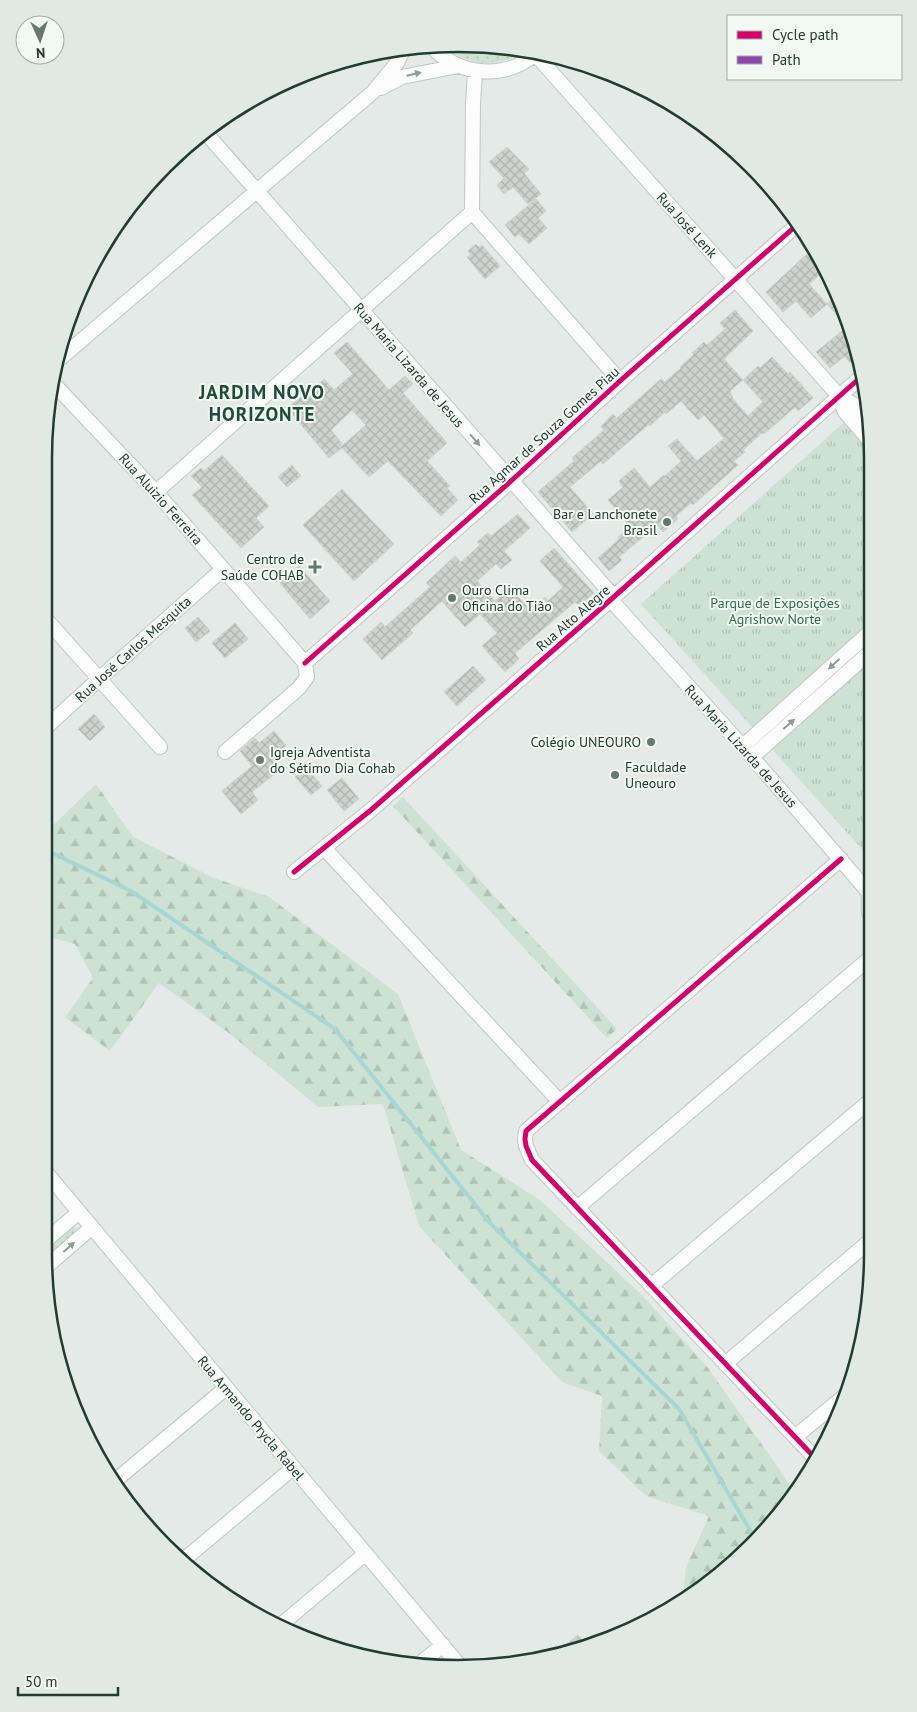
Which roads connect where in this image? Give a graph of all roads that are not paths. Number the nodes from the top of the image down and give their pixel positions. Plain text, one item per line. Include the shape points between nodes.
1 (437, 53) edge
2 (400, 57) edge
3 (528, 59) edge
4 (542, 61) edge
5 (458, 66) junction
6 (475, 71) junction
7 (374, 92) junction
8 (210, 137) edge
9 (256, 191) junction
10 (472, 212) junction
11 (793, 229) edge
12 (736, 280) junction
13 (362, 311) junction
14 (66, 354) edge
15 (857, 380) edge
16 (620, 381) junction
17 (59, 389) edge
18 (839, 396) junction
19 (862, 412) edge
20 (864, 434) edge
21 (511, 481) junction
22 (156, 492) junction
23 (223, 569) junction
24 (613, 598) junction
25 (52, 626) edge
26 (864, 638) edge
27 (864, 657) edge
28 (305, 663) junction
29 (99, 679) junction
30 (52, 722) edge
31 (160, 747) dead end
32 (225, 752) dead end
33 (747, 752) junction
34 (324, 848) junction
35 (841, 859) junction
36 (294, 872) dead end
37 (864, 887) edge
38 (864, 963) edge
39 (560, 1102) junction
40 (864, 1106) edge
41 (52, 1180) edge
42 (577, 1208) junction
43 (78, 1212) junction
44 (91, 1228) junction
45 (52, 1235) edge
46 (864, 1246) edge
47 (52, 1261) edge
48 (651, 1286) junction
49 (725, 1364) junction
50 (226, 1388) junction
51 (836, 1403) edge
52 (795, 1437) junction
53 (811, 1454) edge
54 (293, 1468) junction
55 (120, 1477) edge
56 (366, 1554) junction
57 (188, 1556) edge
58 (285, 1621) edge
59 (443, 1645) junction
60 (426, 1658) edge
61 (455, 1660) edge

1 - 5 street
2 - 7 street
3 - 6 street via 499,71
4 - 12 street, Rua José Lenk
5 - 6 street
7 -> 5 street via 402,77
6 - 10 street
7 - 9 street
8 - 9 street, Rua Maria Lizarda de Jesus
9 - 13 street, Rua Maria Lizarda de Jesus
9 - 14 street
10 - 13 street
10 - 16 street
11 - 12 street, Rua Agmar de Souza Gomes Piau
12 - 16 street, Rua Agmar de Souza Gomes Piau
12 - 18 street, Rua José Lenk
13 -> 21 street, Rua Maria Lizarda de Jesus
13 - 22 street
15 - 18 street, Rua Alto Alegre
16 - 21 street, Rua Agmar de Souza Gomes Piau
17 - 22 street, Rua Aluizio Ferreira
18 - 19 street
18 - 20 street via 845,412
18 - 24 street, Rua Alto Alegre
21 - 24 street, Rua Maria Lizarda de Jesus
21 - 28 street, Rua Agmar de Souza Gomes Piau
22 - 23 street, Rua Aluizio Ferreira
23 - 28 street, Rua Aluizio Ferreira
23 - 29 street, Rua José Carlos Mesquita
24 - 33 street, Rua Maria Lizarda de Jesus
24 - 34 street, Rua Alto Alegre
25 - 29 street
26 -> 33 street
33 -> 27 street
28 - 32 street via 307,677 299,688
29 - 30 street, Rua José Carlos Mesquita
29 - 31 street
33 - 35 street, Rua Maria Lizarda de Jesus
34 - 36 street, Rua Alto Alegre
34 - 39 street
35 - 37 street, Rua Maria Lizarda de Jesus
35 - 39 street
38 - 42 street
39 - 42 street via 526,1131 524,1139 532,1160
40 - 48 street
41 - 43 street, Rua Armando Prycla Rabel
42 - 48 street
43 - 44 street, Rua Armando Prycla Rabel
43 - 45 street
47 -> 44 street
44 - 50 street, Rua Armando Prycla Rabel
46 - 49 street
48 - 49 street
49 - 52 street
50 - 54 street, Rua Armando Prycla Rabel
50 - 55 street
51 - 52 street
52 - 53 street
54 - 56 street, Rua Armando Prycla Rabel
54 - 57 street
56 - 58 street
56 - 59 street, Rua Armando Prycla Rabel
59 - 60 street
59 - 61 street, Rua Armando Prycla Rabel

